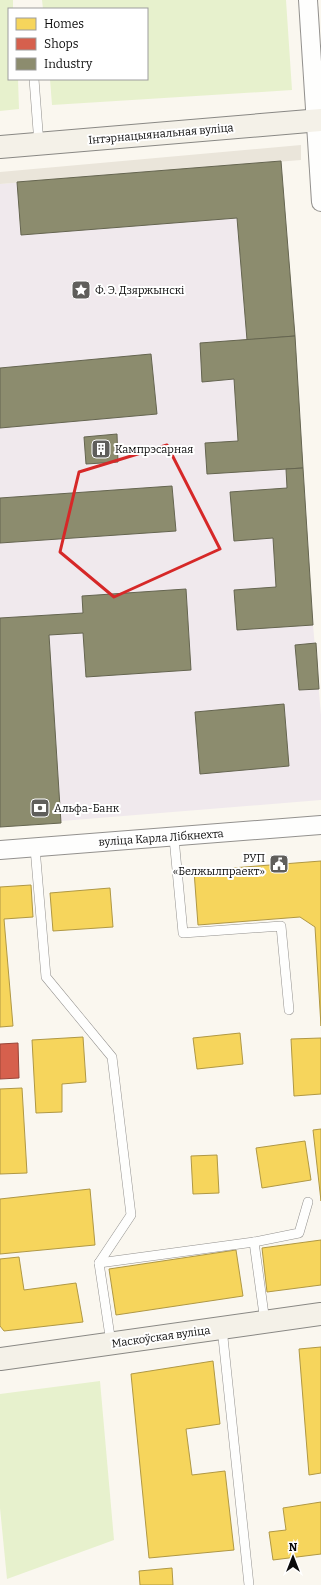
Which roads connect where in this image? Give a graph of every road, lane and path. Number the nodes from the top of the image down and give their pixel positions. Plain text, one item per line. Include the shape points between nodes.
1 (308, 0) edge
2 (34, 80) edge
3 (318, 120) edge
4 (39, 144) junction
5 (0, 147) edge
6 (321, 202) edge
7 (321, 825) edge
8 (174, 838) junction
9 (35, 848) junction
10 (0, 850) edge
11 (289, 1010) dead end
12 (308, 1202) dead end
13 (254, 1242) junction
14 (99, 1263) junction
15 (321, 1314) edge
16 (265, 1322) junction
17 (222, 1328) junction
18 (111, 1344) junction
19 (0, 1359) edge
20 (249, 1585) edge

1 - 3 street
2 - 4 lane
3 - 4 street, Інтэрнацыянальная вуліца
3 - 6 street
4 - 5 street, Інтэрнацыянальная вуліца
7 - 8 street, вуліца Карла Лібкнехта
8 - 9 street, вуліца Карла Лібкнехта
8 - 11 lane via 183,933 281,926
9 - 10 street, вуліца Карла Лібкнехта
9 - 14 lane via 46,977 112,1057 131,1215
12 - 13 lane via 299,1233
13 - 14 lane
13 - 16 lane
14 - 18 lane
15 - 16 street, Маскоўская вуліца
16 - 17 street, Маскоўская вуліца
17 - 18 street, Маскоўская вуліца
17 - 20 lane
18 - 19 street, Маскоўская вуліца

